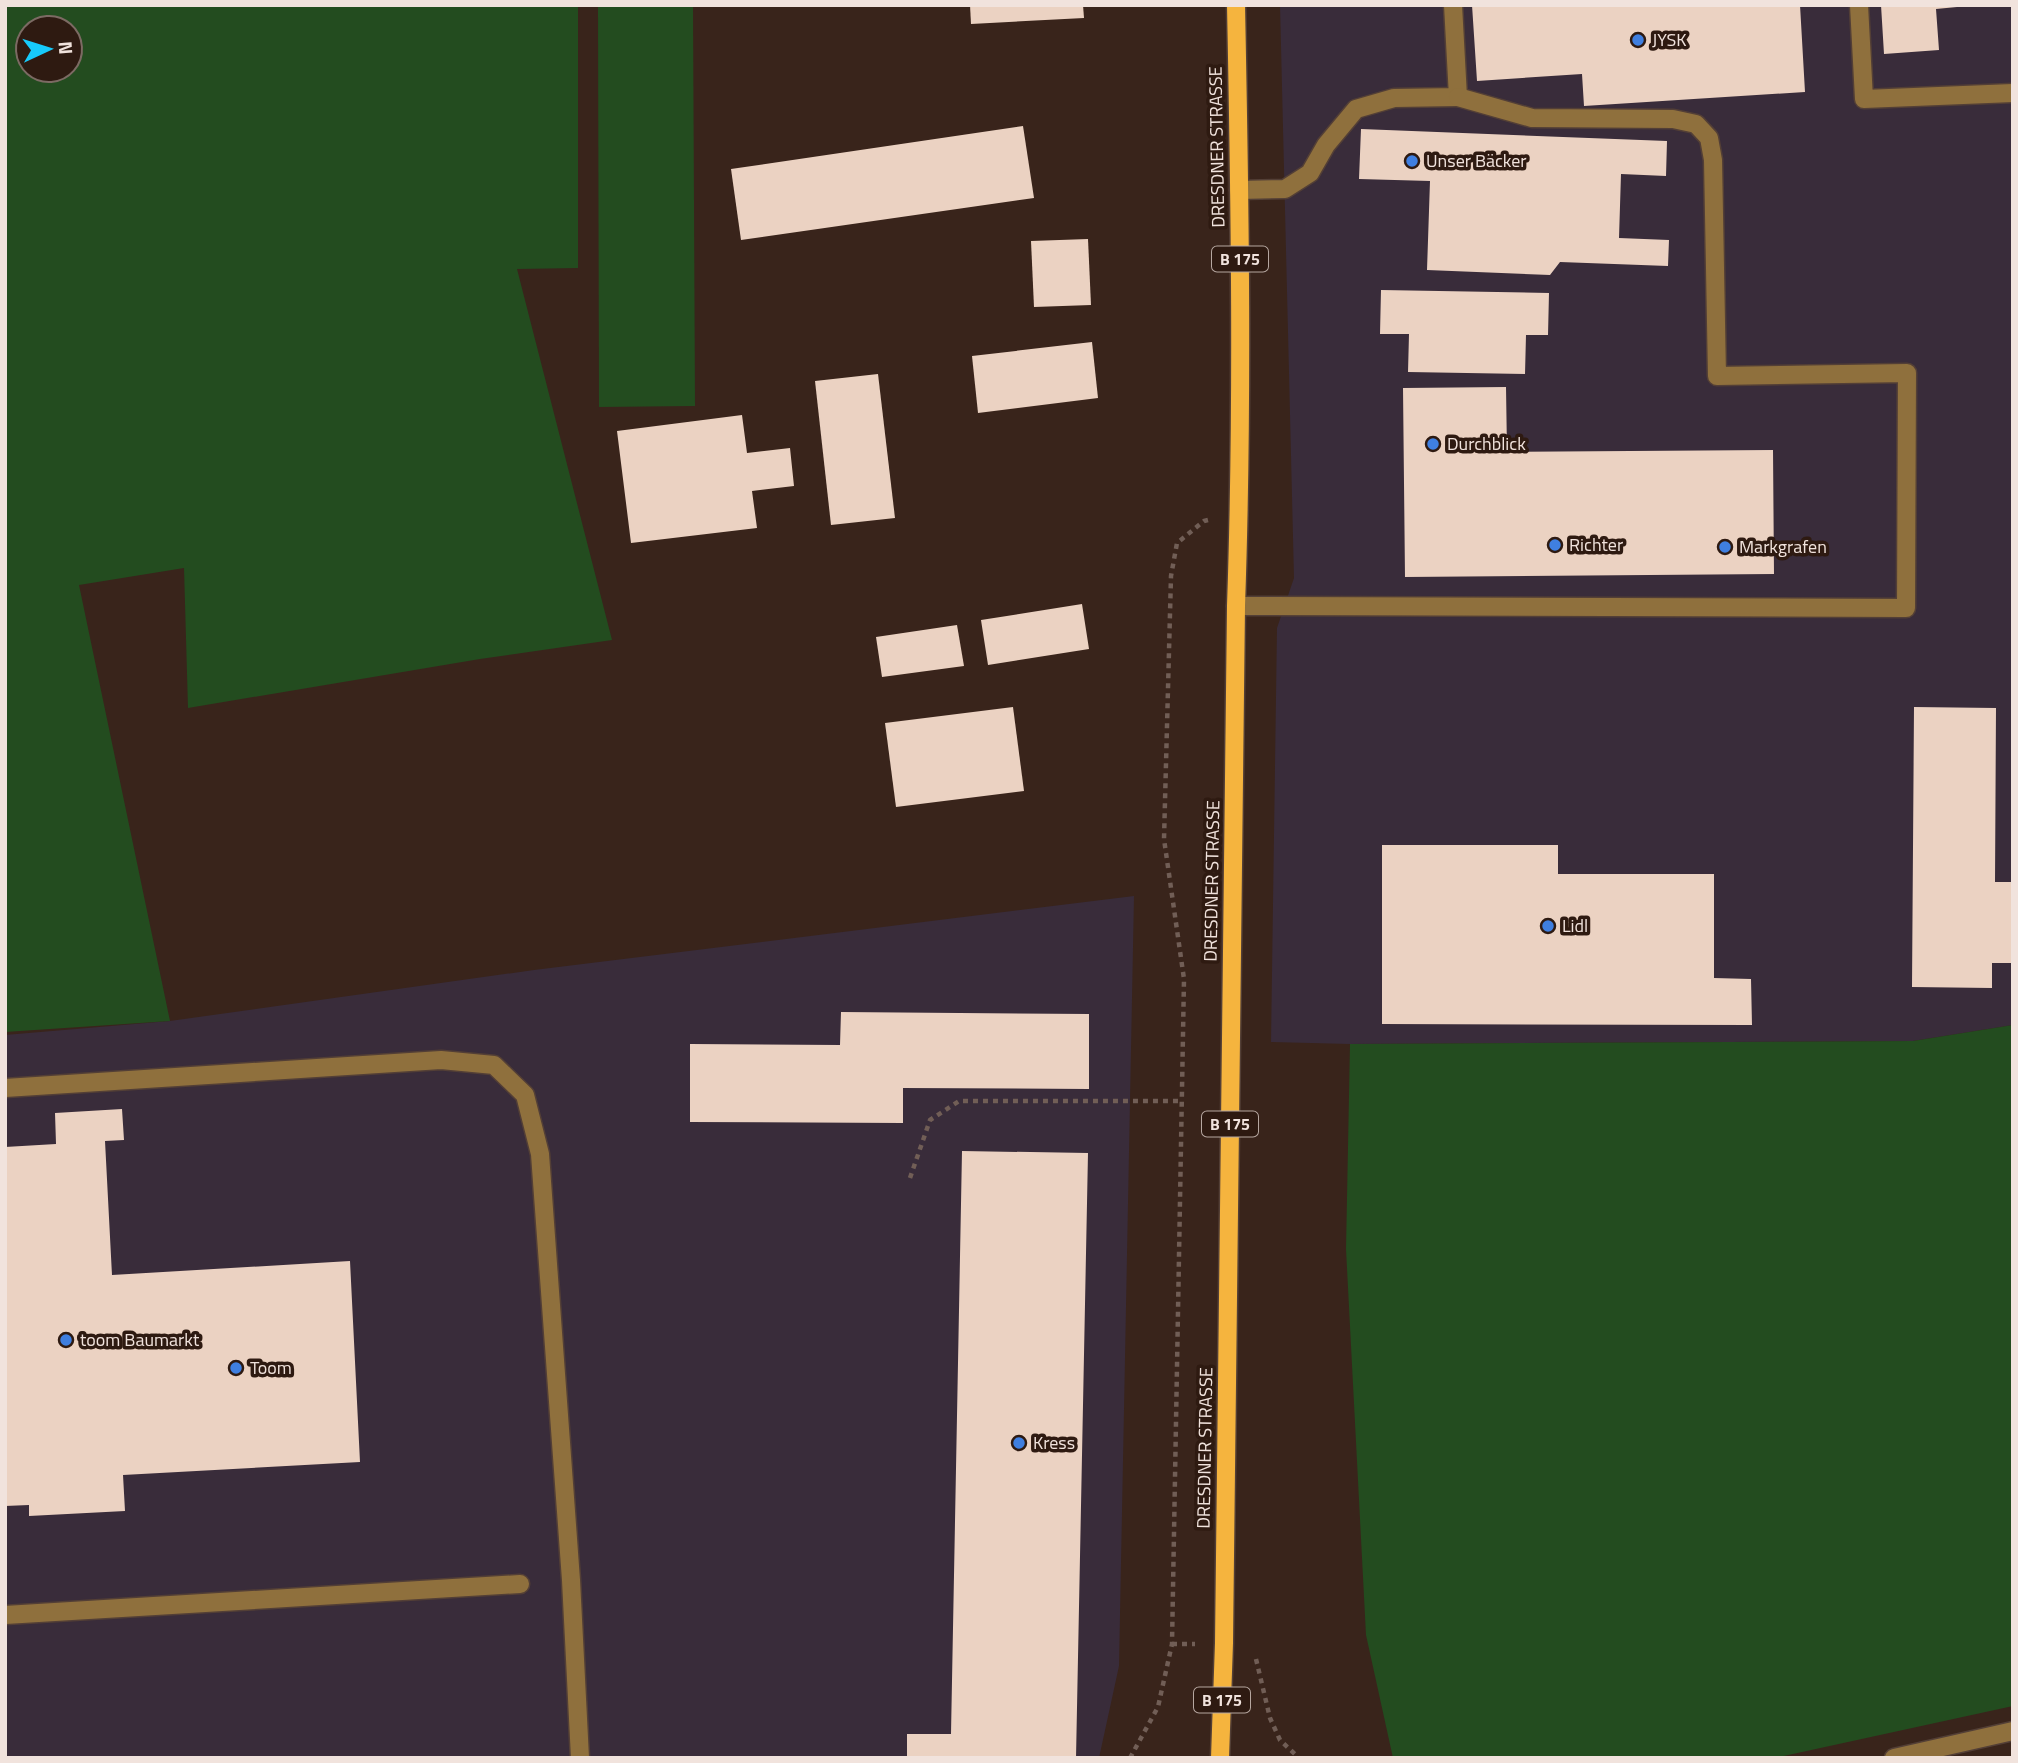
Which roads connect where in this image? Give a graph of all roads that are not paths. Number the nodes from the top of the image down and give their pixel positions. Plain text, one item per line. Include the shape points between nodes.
1 (1236, 5) edge
2 (1453, 5) edge
3 (1859, 5) edge
4 (2013, 93) edge
5 (1458, 97) junction
6 (1239, 190) junction
7 (1236, 606) junction
8 (5, 1088) edge
9 (520, 1584) dead end
10 (5, 1615) edge
11 (2013, 1731) edge
12 (580, 1758) edge
13 (1220, 1758) edge
14 (1894, 1758) edge

1 - 6 main road, DRESDNER STRASSE / B 175
2 - 5 street
3 - 4 street via 1864,99
5 - 6 street via 1394,98 1356,109 1310,173 1284,188
5 - 7 street via 1532,118 1673,119 1696,124 1709,138 1717,376 1907,373 1906,608
6 - 7 main road, DRESDNER STRASSE / B 175
7 - 13 main road, DRESDNER STRASSE / B 175
8 - 12 street via 442,1060 494,1065 525,1095 540,1154
9 - 10 street
11 - 14 street

